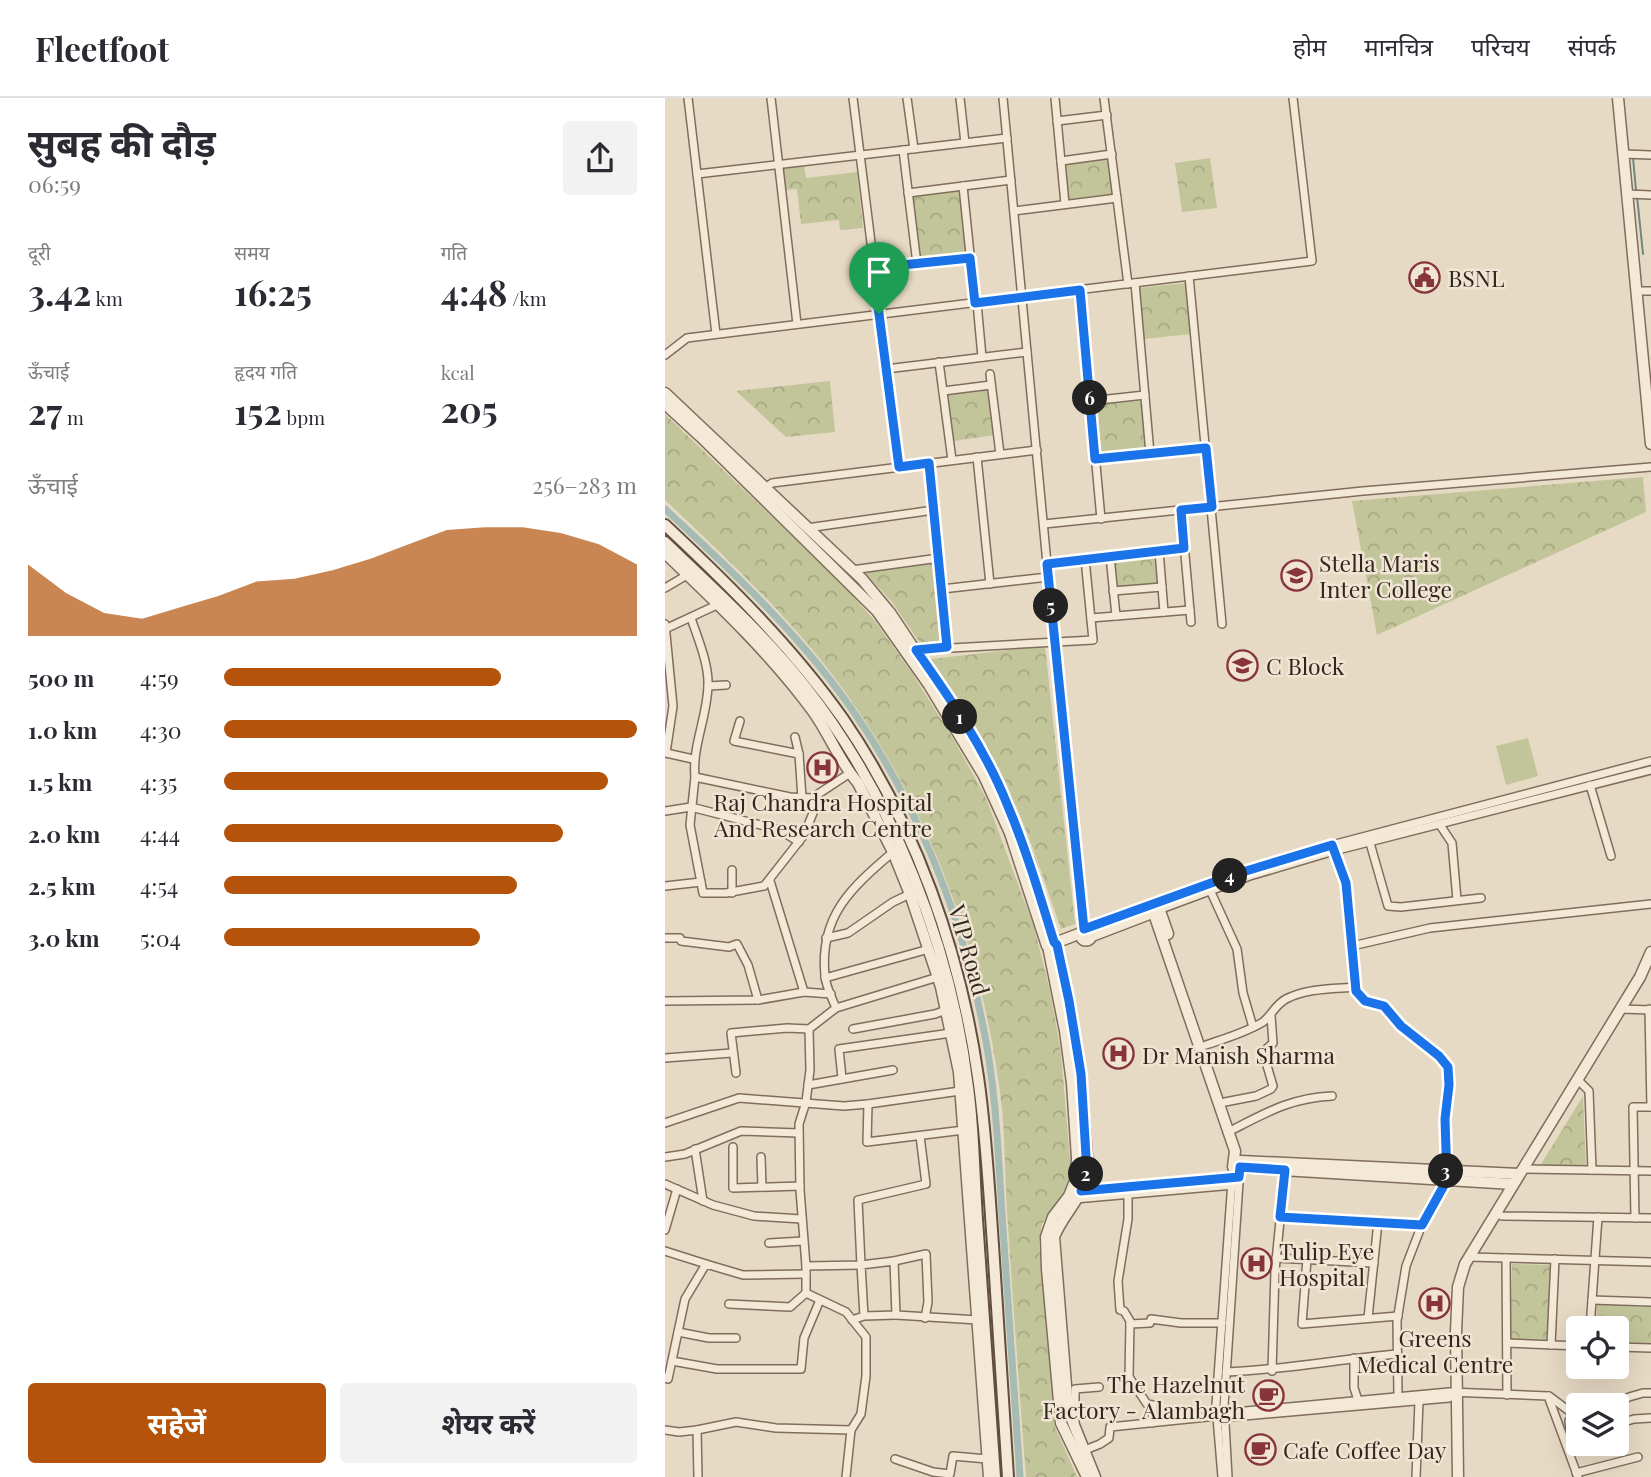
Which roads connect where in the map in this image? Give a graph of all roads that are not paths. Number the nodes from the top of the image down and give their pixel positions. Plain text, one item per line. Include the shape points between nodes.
1 (688, 98) edge
2 (771, 98) edge
3 (853, 98) edge
4 (907, 98) edge
5 (960, 98) edge
6 (1003, 98) edge
7 (1055, 98) edge
8 (1104, 98) edge
9 (1293, 98) edge
10 (1618, 98) edge
11 (1107, 115) junction
12 (1057, 121) junction
13 (1007, 138) junction
14 (965, 143) junction
15 (913, 149) junction
16 (903, 150) junction
17 (1112, 154) junction
18 (1623, 154) junction
19 (859, 155) junction
20 (1651, 155) edge
21 (1061, 161) junction
22 (779, 164) junction
23 (697, 174) junction
24 (1011, 180) junction
25 (963, 186) junction
26 (908, 193) junction
27 (1634, 195) junction
28 (1651, 195) edge
29 (1117, 198) junction
30 (1065, 204) junction
31 (1014, 211) junction
32 (970, 258) junction
33 (917, 264) junction
34 (873, 268) junction
35 (1189, 276) junction
36 (1131, 284) junction
37 (1080, 290) junction
38 (1636, 291) junction
39 (1651, 291) edge
40 (1022, 297) junction
41 (976, 303) junction
42 (879, 314) junction
43 (797, 324) junction
44 (716, 334) junction
45 (1027, 352) junction
46 (665, 355) edge
47 (982, 357) junction
48 (939, 362) junction
49 (886, 369) junction
50 (990, 374) dead end
51 (992, 385) junction
52 (943, 391) junction
53 (665, 393) edge
54 (1145, 395) junction
55 (1090, 401) junction
56 (1649, 403) edge
57 (665, 404) edge
58 (1651, 444) edge
59 (1206, 448) junction
60 (1037, 450) junction
61 (1000, 454) junction
62 (1150, 454) junction
63 (977, 457) junction
64 (1095, 459) junction
65 (952, 460) junction
66 (929, 463) junction
67 (899, 467) junction
68 (1651, 467) edge
69 (765, 488) junction
70 (1212, 507) junction
71 (934, 510) junction
72 (1181, 510) junction
73 (1101, 519) junction
74 (1044, 524) junction
75 (665, 525) edge
76 (807, 528) junction
77 (665, 542) edge
78 (1184, 548) junction
79 (1159, 551) junction
80 (1110, 556) junction
81 (667, 558) edge
82 (939, 558) junction
83 (1085, 559) junction
84 (1047, 564) junction
85 (852, 570) junction
86 (687, 575) junction
87 (1048, 577) junction
88 (990, 584) junction
89 (1162, 587) junction
90 (665, 588) edge
91 (942, 589) junction
92 (1113, 591) junction
93 (719, 604) junction
94 (1190, 610) junction
95 (1164, 612) junction
96 (1116, 616) junction
97 (691, 618) junction
98 (1091, 618) junction
99 (1191, 622) dead end
100 (1222, 624) dead end
101 (665, 627) edge
102 (1055, 642) junction
103 (947, 647) junction
104 (916, 650) junction
105 (726, 685) dead end
106 (708, 686) junction
107 (740, 721) dead end
108 (795, 737) dead end
109 (665, 753) edge
110 (799, 754) junction
111 (693, 759) junction
112 (1651, 761) edge
113 (1651, 770) edge
114 (850, 773) junction
115 (695, 778) junction
116 (1590, 785) junction
117 (802, 798) junction
118 (812, 798) junction
119 (691, 807) junction
120 (665, 811) edge
121 (1440, 825) junction
122 (799, 842) junction
123 (1370, 843) junction
124 (1333, 848) junction
125 (893, 852) junction
126 (1611, 856) dead end
127 (732, 870) dead end
128 (770, 881) junction
129 (701, 882) junction
130 (665, 886) edge
131 (1210, 890) junction
132 (732, 893) junction
133 (910, 894) junction
134 (1481, 898) dead end
135 (1457, 900) junction
136 (1651, 904) edge
137 (1156, 909) junction
138 (1086, 933) junction
139 (665, 938) edge
140 (826, 938) junction
141 (1352, 946) junction
142 (1053, 947) junction
143 (929, 950) junction
144 (1650, 959) edge
145 (938, 977) junction
146 (825, 978) junction
147 (1356, 987) junction
148 (804, 992) junction
149 (831, 995) junction
150 (758, 1000) junction
151 (665, 1001) edge
152 (836, 1008) junction
153 (1621, 1009) junction
154 (946, 1010) junction
155 (1650, 1010) edge
156 (1271, 1016) junction
157 (1253, 1027) junction
158 (809, 1029) junction
159 (853, 1029) dead end
160 (951, 1033) junction
161 (1206, 1045) junction
162 (732, 1054) junction
163 (665, 1058) edge
164 (893, 1070) dead end
165 (1651, 1070) edge
166 (736, 1073) dead end
167 (842, 1078) junction
168 (1577, 1079) junction
169 (808, 1085) junction
170 (960, 1091) junction
171 (1332, 1096) dead end
172 (806, 1102) junction
173 (1225, 1102) junction
174 (868, 1104) junction
175 (1651, 1107) edge
176 (665, 1123) edge
177 (1234, 1129) junction
178 (964, 1130) junction
179 (799, 1133) junction
180 (920, 1136) junction
181 (733, 1147) dead end
182 (695, 1150) junction
183 (665, 1157) edge
184 (761, 1157) dead end
185 (1285, 1170) junction
186 (1592, 1170) junction
187 (1634, 1171) junction
188 (1651, 1171) edge
189 (1520, 1172) junction
190 (1236, 1173) junction
191 (1446, 1175) junction
192 (665, 1184) edge
193 (1513, 1184) junction
194 (800, 1186) junction
195 (762, 1187) junction
196 (1158, 1188) junction
197 (677, 1189) junction
198 (1074, 1195) junction
199 (1128, 1195) junction
200 (703, 1201) junction
201 (1495, 1213) junction
202 (1280, 1217) junction
203 (1598, 1217) junction
204 (1635, 1218) junction
205 (1651, 1218) edge
206 (801, 1219) junction
207 (1378, 1222) junction
208 (1422, 1225) junction
209 (665, 1230) edge
210 (803, 1241) junction
211 (769, 1243) dead end
212 (665, 1251) edge
213 (1469, 1257) junction
214 (1276, 1258) junction
215 (1506, 1258) junction
216 (1307, 1259) junction
217 (1555, 1259) junction
218 (1595, 1260) junction
219 (894, 1261) junction
220 (1651, 1262) edge
221 (1374, 1263) junction
222 (706, 1264) junction
223 (861, 1265) junction
224 (806, 1270) junction
225 (806, 1293) junction
226 (820, 1300) junction
227 (1592, 1300) junction
228 (1651, 1302) edge
229 (729, 1304) dead end
230 (864, 1315) junction
231 (896, 1315) junction
232 (1398, 1316) junction
233 (1591, 1316) edge
234 (925, 1318) junction
235 (1368, 1318) junction
236 (852, 1320) junction
237 (978, 1321) junction
238 (1222, 1323) junction
239 (1130, 1324) junction
240 (678, 1332) junction
241 (736, 1338) dead end
242 (665, 1343) edge
243 (1507, 1343) junction
244 (675, 1344) junction
245 (1551, 1345) junction
246 (1566, 1346) edge
247 (1629, 1347) edge
248 (1651, 1348) edge
249 (1398, 1354) junction
250 (1355, 1357) junction
251 (672, 1361) junction
252 (1272, 1371) junction
253 (1226, 1372) junction
254 (665, 1378) edge
255 (1099, 1387) dead end
256 (1651, 1393) edge
257 (1457, 1394) junction
258 (1507, 1395) junction
259 (1398, 1396) junction
260 (1548, 1396) junction
261 (1629, 1397) edge
262 (1358, 1400) junction
263 (1419, 1401) junction
264 (1566, 1407) edge
265 (1222, 1416) junction
266 (1651, 1418) edge
267 (1629, 1420) edge
268 (1152, 1423) junction
269 (988, 1425) junction
270 (665, 1430) edge
271 (697, 1430) junction
272 (851, 1430) junction
273 (1073, 1433) junction
274 (1085, 1450) junction
275 (1638, 1457) dead end
276 (895, 1459) dead end
277 (987, 1459) junction
278 (1577, 1475) edge
279 (698, 1477) edge
280 (846, 1477) edge
281 (989, 1477) edge
282 (995, 1477) edge
283 (1008, 1477) edge
284 (1087, 1477) edge
285 (1095, 1477) edge
286 (1222, 1477) edge
287 (1228, 1477) edge
288 (1416, 1477) edge
289 (1458, 1477) edge

1 - 23 street
2 - 22 street
3 - 19 street
4 - 15 street
5 - 14 street
6 - 13 street
7 - 12 street
8 - 11 street
9 - 35 street via 1312,261
10 - 18 street
11 - 12 street
11 - 17 street
12 - 21 street
13 - 14 street
13 - 24 street
14 - 15 street
15 - 16 street
16 - 19 street
16 - 26 street
17 - 21 street
17 - 29 street
18 - 20 street
18 - 27 street
19 - 22 street
19 - 34 street
21 - 30 street
22 - 23 street
22 - 43 street
23 - 44 street
24 - 25 street
24 - 31 street
25 - 26 street
25 - 32 street
26 - 33 street
27 - 28 street
27 - 38 street
29 - 30 street
29 - 36 street
30 - 31 street
31 - 40 street
32 - 33 street
32 - 41 street
33 - 34 street
34 - 42 street
35 - 36 street
35 - 59 street
36 - 37 street
36 - 54 street
37 - 40 street
37 - 55 street
38 - 39 street
38 - 56 street
40 - 41 street
40 - 45 street
41 - 42 street
41 - 47 street
42 - 43 street
42 - 49 street
43 - 44 street
44 - 46 street via 687,338
45 - 47 street
45 - 60 street
47 - 48 street
48 - 49 street
48 - 52 street
49 - 67 street
50 - 51 street
51 - 52 street
51 - 61 street
52 - 65 street
53 - 69 street
54 - 55 street
54 - 62 street
55 - 64 street
56 - 58 street
57 - 142 street via 877,611 929,685 989,788
59 - 62 street
59 - 70 street
60 - 61 street
60 - 74 street
61 - 63 street
62 - 64 street
63 - 65 street
63 - 88 street
64 - 73 street
65 - 66 street
66 - 67 street
66 - 71 street
67 - 69 street via 772,483
68 - 70 street
69 - 76 street
70 - 72 street
70 - 100 street
71 - 76 street
71 - 82 street
72 - 73 street
72 - 78 street
73 - 74 street
74 - 84 street
75 - 283 main road, VIP Road via 773,633 843,720 881,780 938,910 978,1075
76 - 85 street
77 - 269 main road, VIP Road via 752,624 806,687 851,753 916,880 956,1017 968,1087
78 - 79 street
78 - 94 street
79 - 80 street
79 - 89 street
80 - 83 street
80 - 92 street
81 - 86 street, VIP Road
82 - 85 street
82 - 91 street
83 - 84 street
83 - 98 street
84 - 87 street
85 - 104 street
86 - 90 street
86 - 93 street, VIP Road
87 - 88 street
87 - 102 street
88 - 91 street
89 - 92 street
89 - 95 street
91 - 103 street
92 - 96 street
93 - 97 street
93 - 114 street, VIP Road via 814,712
94 - 95 street
94 - 99 street
95 - 96 street
96 - 98 street
97 - 101 street
97 - 106 street
98 - 102 street via 1093,640
101 - 109 street via 673,706
102 - 103 street
102 - 138 street
103 - 104 street
104 - 142 street via 983,754 1007,802
105 - 106 street
106 - 111 street
107 - 110 street via 734,741
108 - 110 street
109 - 111 street
110 - 117 street
111 - 115 street
112 - 124 street
113 - 116 street
114 - 118 street
114 - 125 street, VIP Road
115 - 117 street
115 - 119 street
116 - 121 street
116 - 126 street
117 - 118 street
118 - 122 street via 813,813
119 - 120 street
119 - 122 street via 780,830
119 - 129 street
121 - 123 street
121 - 135 street via 1452,843
122 - 128 street
123 - 124 street
123 - 135 street via 1388,906
124 - 131 street
124 - 137 street via 1236,874
124 - 141 street via 1346,883
125 - 133 street, VIP Road
125 - 140 street via 855,885 839,906
127 - 132 street
128 - 132 street via 757,890
128 - 148 street
129 - 130 street
129 - 132 street via 703,893
131 - 137 street
131 - 157 street via 1237,949
133 - 140 street via 848,933
133 - 143 street, VIP Road
134 - 135 street
136 - 141 street via 1430,928
137 - 138 street
137 - 161 street
137 - 190 street via 1235,1150
138 - 142 street
139 - 150 street via 729,947 737,944
140 - 146 street
141 - 147 street
142 - 198 street via 1069,1001 1081,1074 1086,1178
143 - 145 street, VIP Road
143 - 146 street
144 - 153 street
145 - 152 street
145 - 154 street, VIP Road
146 - 149 street
147 - 156 street via 1287,998 1275,1006
147 - 191 street via 1365,1001 1384,1006 1448,1067
148 - 149 street
148 - 150 street
149 - 152 street
150 - 151 street
152 - 158 street
153 - 155 street
153 - 168 street
154 - 159 street
154 - 160 street, VIP Road
155 - 165 street
156 - 157 street
156 - 173 street via 1273,1042 1263,1052 1273,1086 1256,1096
157 - 161 street
158 - 162 street via 731,1033
158 - 169 street
160 - 167 street via 839,1049
160 - 170 street, VIP Road
161 - 173 street
162 - 163 street
162 - 166 street
164 - 167 street
165 - 175 street
167 - 169 street
168 - 186 street via 1589,1091
168 - 189 street
169 - 172 street
170 - 174 street
170 - 178 street, VIP Road
171 - 177 street via 1307,1097
172 - 174 street via 845,1107
172 - 176 street via 734,1098
172 - 179 street
173 - 177 street
174 - 180 street via 867,1142
175 - 187 street via 1633,1107
177 - 190 street via 1241,1150
178 - 180 street
178 - 237 street, VIP Road
179 - 182 street via 741,1131
179 - 194 street
180 - 223 street via 926,1184 858,1200
181 - 195 street via 733,1188
182 - 183 street
182 - 200 street
184 - 195 street
185 - 190 street
185 - 191 street
185 - 202 street
186 - 187 street
186 - 189 street
187 - 188 street
187 - 204 street
189 - 191 street
189 - 193 street
190 - 191 street
190 - 196 street
190 - 238 street
190 - 253 street
191 - 193 street
191 - 208 street
192 - 197 street
193 - 201 street
194 - 195 street
194 - 206 street
196 - 198 street
196 - 199 street
197 - 200 street
197 - 209 street
198 - 199 street
198 - 273 street via 1053,1217 1046,1237 1061,1423
199 - 239 street via 1118,1281 1120,1310
200 - 206 street via 754,1216
201 - 203 street
201 - 213 street
202 - 207 street
202 - 214 street
203 - 204 street
203 - 218 street
204 - 205 street
206 - 210 street
207 - 208 street
207 - 221 street
208 - 232 street via 1406,1266
210 - 211 street
210 - 224 street
212 - 222 street
213 - 215 street
213 - 257 street via 1458,1287
214 - 216 street
214 - 252 street
215 - 217 street
215 - 243 street
216 - 221 street
216 - 235 street via 1302,1324
217 - 218 street
217 - 245 street
218 - 220 street
218 - 227 street
219 - 223 street
219 - 231 street
219 - 234 street via 926,1254
221 - 235 street
222 - 224 street via 743,1275
222 - 240 street via 685,1299
223 - 224 street
223 - 230 street
224 - 225 street
225 - 226 street
225 - 229 street via 790,1307
226 - 236 street via 846,1312
226 - 251 street via 804,1338 801,1369 717,1369
227 - 228 street
227 - 233 street
230 - 231 street
230 - 236 street
231 - 234 street
232 - 235 street
232 - 249 street
234 - 237 street
236 - 272 street via 866,1337 866,1376 861,1414
237 - 269 street, VIP Road
238 - 239 street via 1151,1319 1150,1323
238 - 265 street
239 - 268 street via 1129,1377 1147,1404 1153,1405
240 - 241 street
240 - 244 street
242 - 244 street
243 - 245 street
243 - 258 street
244 - 251 street
245 - 246 street
247 - 248 street
249 - 250 street
249 - 259 street
250 - 252 street
250 - 262 street via 1353,1388
251 - 254 street
252 - 253 street
253 - 265 street
255 - 273 street via 1075,1389
256 - 261 street
257 - 258 street
257 - 259 street
257 - 263 street
257 - 289 street
258 - 260 street
259 - 262 street
260 - 264 street
260 - 278 street
262 - 265 street
263 - 265 street
263 - 288 street
265 - 268 street
265 - 286 street
265 - 287 street
266 - 267 street
268 - 274 street via 1110,1427 1108,1438
269 - 277 street, VIP Road
269 - 282 main road, VIP Road
270 - 271 street
271 - 272 street via 736,1422
271 - 279 street
272 - 280 street
273 - 274 street
273 - 284 street
274 - 285 street
275 - 278 street
276 - 277 street via 950,1474 953,1456
277 - 281 street, VIP Road

